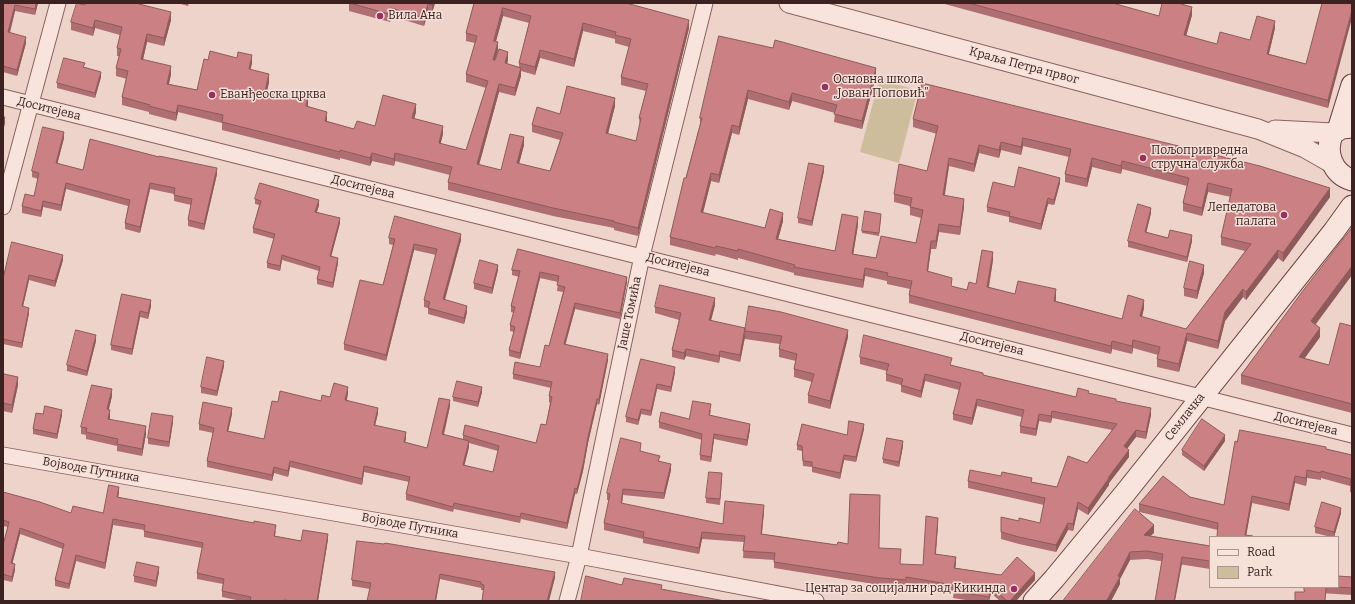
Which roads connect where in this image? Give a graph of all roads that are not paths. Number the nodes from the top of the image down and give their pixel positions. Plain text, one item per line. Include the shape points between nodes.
1 (58, 3) edge
2 (705, 3) edge
3 (790, 3) edge
4 (1352, 85) edge
5 (3, 97) edge
6 (30, 104) junction
7 (1258, 129) junction
8 (1341, 130) edge
9 (1341, 172) edge
10 (1352, 206) edge
11 (3, 207) edge
12 (1334, 231) junction
13 (642, 256) junction
14 (1200, 397) junction
15 (1352, 435) edge
16 (3, 455) edge
17 (579, 556) junction
18 (567, 601) edge
19 (816, 601) edge
20 (1034, 601) edge

1 - 6 street
2 - 13 street, Јаше Томића
3 - 7 street, Краља Петра првог
4 - 8 main road, Семлачка
5 - 6 street, Доситејева
6 - 11 street
6 - 13 street, Доситејева
7 - 8 street, Краља Петра првог
7 - 9 street, Краља Петра првог via 1305,148
8 - 9 main road, Семлачка via 1329,150
9 - 12 main road, Семлачка via 1343,203
10 - 12 main road, Семлачка
12 - 14 main road, Семлачка
13 - 14 street, Доситејева
13 - 17 street, Јаше Томића
14 - 15 street, Доситејева
14 - 20 main road, Семлачка via 1126,492
16 - 17 street, Војводе Путника
17 - 18 street, Јаше Томића
17 - 19 street, Војводе Путника

